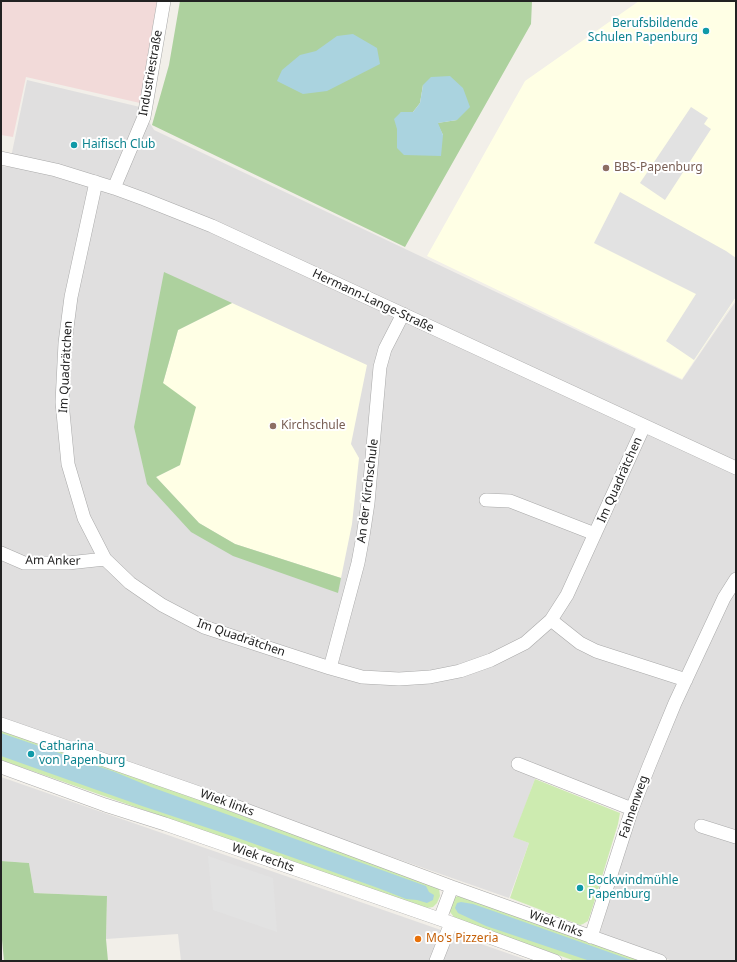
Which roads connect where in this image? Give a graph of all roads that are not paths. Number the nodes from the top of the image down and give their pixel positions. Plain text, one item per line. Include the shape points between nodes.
1 (164, 1) edge
2 (1, 158) edge
3 (96, 182) junction
4 (114, 188) junction
5 (403, 314) junction
6 (644, 426) junction
7 (736, 468) edge
8 (486, 500) dead end
9 (595, 534) junction
10 (1, 554) edge
11 (105, 559) junction
12 (736, 579) edge
13 (550, 620) junction
14 (330, 668) junction
15 (686, 680) junction
16 (1, 724) edge
17 (518, 764) dead end
18 (1, 767) edge
19 (632, 809) junction
20 (701, 826) dead end
21 (736, 837) edge
22 (452, 886) junction
23 (445, 921) junction
24 (591, 937) junction
25 (524, 955) edge
26 (436, 961) edge
27 (555, 961) edge
28 (660, 961) edge

1 - 4 street, Industriestraße via 144,117
2 - 3 street, Hermann-Lange-Straße
3 - 4 street, Hermann-Lange-Straße
3 - 11 street, Im Quadrätchen via 71,297 65,343 62,402 68,464 84,518
4 - 5 street, Hermann-Lange-Straße via 212,226
5 - 6 street, Hermann-Lange-Straße
5 - 14 street, An der Kirchschule via 385,350 380,368 364,536
6 - 7 street, Hermann-Lange-Straße
6 - 9 street, Im Quadrätchen
8 - 9 street, Im Quadrätchen via 510,501
9 - 13 street, Im Quadrätchen via 568,595
10 - 11 street, Am Anker via 24,563 68,564
11 - 14 street, Im Quadrätchen via 130,583 162,605 204,627
12 - 15 street, Fahnenweg via 724,598
13 - 14 street, Im Quadrätchen via 525,643 491,660 460,671 430,677 399,679 362,677
13 - 15 street via 580,644
15 - 19 street, Fahnenweg
16 - 22 street, Wiek links via 222,801
17 - 19 street
18 - 23 street, Wiek rechts
19 - 24 street, Fahnenweg
20 - 21 street
22 - 23 street
22 - 24 street, Wiek links
23 - 25 street, Wiek rechts
23 - 26 street
24 - 28 street, Wiek links
25 - 27 street, Wiek rechts

